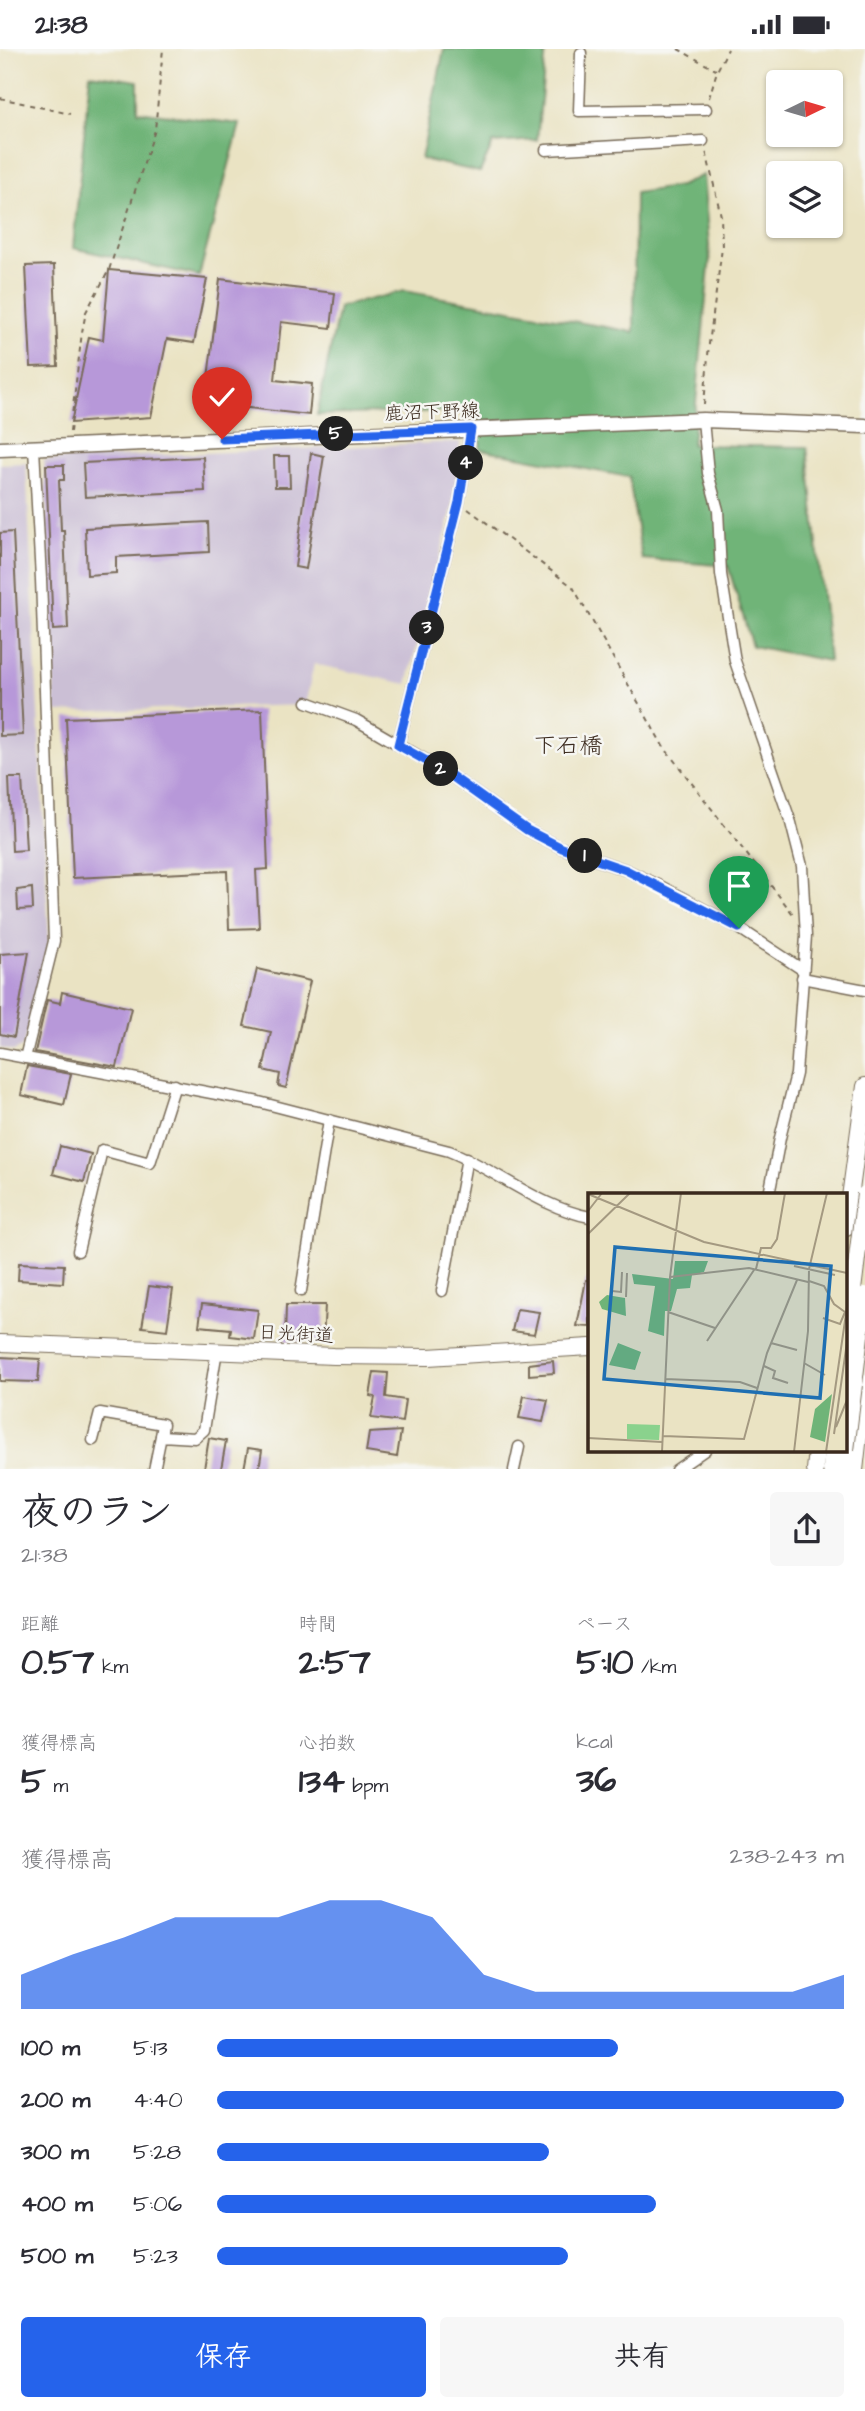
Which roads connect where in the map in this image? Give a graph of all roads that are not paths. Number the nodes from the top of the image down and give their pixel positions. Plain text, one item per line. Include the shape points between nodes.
1 (581, 53) dead end
2 (706, 109) road end
3 (703, 141) road end
4 (546, 150) dead end
5 (703, 420) junction
6 (865, 426) edge
7 (471, 429) junction
8 (34, 448) junction
9 (0, 449) edge
10 (307, 702) dead end
11 (398, 745) junction
12 (802, 974) junction
13 (865, 990) edge
14 (0, 1053) edge
15 (25, 1058) junction
16 (175, 1085) junction
17 (865, 1086) edge
18 (329, 1120) junction
19 (467, 1159) junction
20 (769, 1193) edge
21 (865, 1194) edge
22 (848, 1212) edge
23 (588, 1216) edge
24 (78, 1251) dead end
25 (301, 1291) dead end
26 (442, 1291) dead end
27 (865, 1295) edge
28 (848, 1330) edge
29 (0, 1343) edge
30 (588, 1347) edge
31 (217, 1350) junction
32 (865, 1384) edge
33 (848, 1429) edge
34 (161, 1436) junction
35 (93, 1440) dead end
36 (519, 1447) dead end
37 (702, 1452) edge
38 (832, 1452) edge
39 (155, 1469) edge
40 (514, 1469) edge
41 (676, 1469) edge
42 (820, 1469) edge
43 (855, 1469) edge

1 - 2 street via 579,111
3 - 4 street
5 - 6 main road, 鹿沼下野線
5 - 7 main road, 鹿沼下野線
5 - 12 street via 735,661 802,866 806,930
7 - 8 main road, 鹿沼下野線
7 - 11 street via 459,502
8 - 9 main road, 鹿沼下野線
8 - 15 street via 54,941
10 - 11 street via 356,720
11 - 12 street via 446,772 527,830 660,886 739,928
12 - 13 street
12 - 20 street via 796,1074
14 - 15 street
15 - 16 street
16 - 18 street
16 - 24 street via 150,1163 102,1150
17 - 22 highway
18 - 19 street
18 - 25 street
19 - 23 street via 533,1196
19 - 26 street
21 - 28 highway, bridge
27 - 33 highway, bridge
29 - 31 highway, 日光街道
30 - 31 highway, 日光街道 via 428,1357
31 - 34 street via 204,1430 195,1438
32 - 43 highway
34 - 35 street via 163,1424 100,1413
34 - 39 street
36 - 40 street
37 - 41 street
38 - 42 highway

